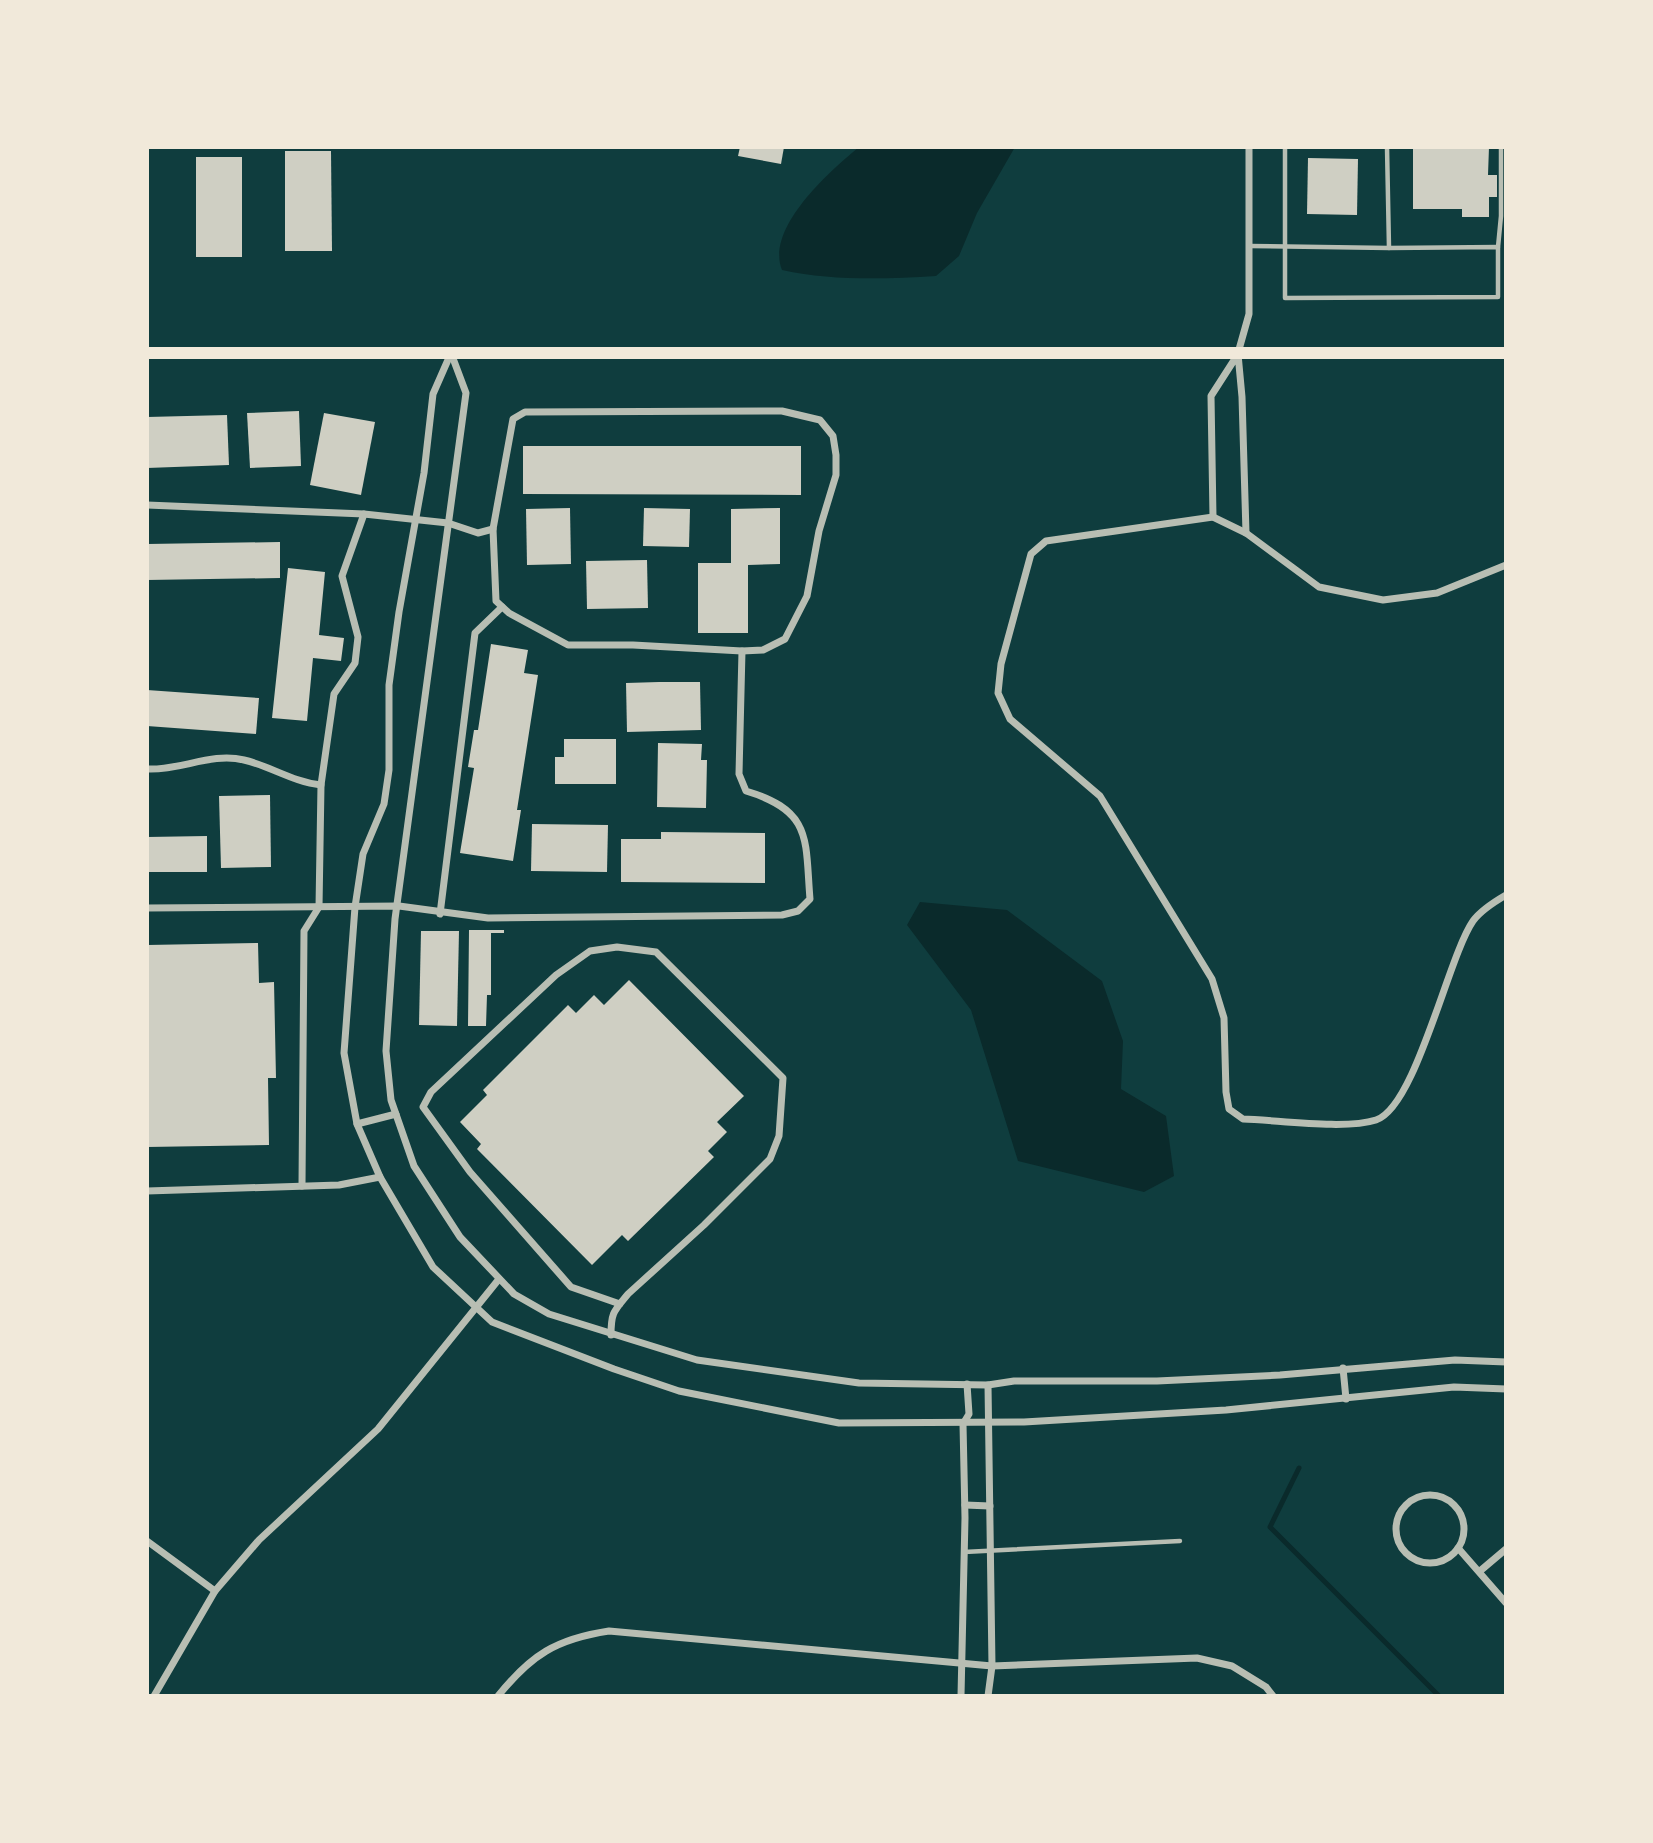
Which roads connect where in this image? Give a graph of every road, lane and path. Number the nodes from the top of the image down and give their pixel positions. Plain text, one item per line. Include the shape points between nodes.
1 (1250, 147) edge
2 (1285, 147) edge
3 (1387, 147) edge
4 (1501, 147) edge
5 (1249, 246) junction
6 (1285, 247) junction
7 (1389, 247) junction
8 (1498, 247) junction
9 (147, 353) edge
10 (451, 353) junction
11 (1506, 353) edge
12 (1238, 354) junction
13 (147, 506) edge
14 (363, 514) junction
15 (1213, 517) junction
16 (414, 522) junction
17 (448, 523) junction
18 (493, 529) junction
19 (1247, 533) junction
20 (1506, 565) edge
21 (502, 607) junction
22 (742, 651) junction
23 (147, 769) edge
24 (321, 785) junction
25 (1506, 895) edge
26 (399, 906) junction
27 (319, 907) junction
28 (355, 907) junction
29 (147, 908) edge
30 (440, 914) junction
31 (396, 1114) junction
32 (357, 1124) junction
33 (380, 1177) junction
34 (302, 1186) junction
35 (147, 1191) edge
36 (499, 1279) junction
37 (620, 1304) junction
38 (476, 1307) junction
39 (611, 1335) junction
40 (1506, 1362) edge
41 (1343, 1368) junction
42 (967, 1384) junction
43 (988, 1385) junction
44 (1506, 1389) edge
45 (1346, 1399) junction
46 (963, 1423) junction
47 (989, 1423) junction
48 (965, 1505) junction
49 (990, 1506) junction
50 (147, 1541) edge
51 (1180, 1541) dead end
52 (1458, 1548) junction
53 (1506, 1549) edge
54 (964, 1552) junction
55 (990, 1552) junction
56 (1480, 1571) junction
57 (215, 1591) junction
58 (1503, 1593) edge
59 (1506, 1603) edge
60 (963, 1663) junction
61 (992, 1665) junction
62 (154, 1696) edge
63 (498, 1696) edge
64 (961, 1696) edge
65 (988, 1696) edge
66 (1273, 1696) edge

1 - 5 street
2 - 6 lane
3 - 7 lane
4 - 8 lane
5 - 6 lane
5 - 12 street via 1248,314
6 - 7 lane
6 - 8 lane via 1285,298 1498,297
7 - 8 lane
9 - 10 main road
10 - 12 main road
10 - 16 street via 433,394
10 - 17 street via 466,393
11 - 12 main road
12 - 15 street via 1211,396
12 - 19 street
13 - 14 street
14 - 16 street
14 - 24 street via 342,576 358,637 355,663 334,694
15 - 19 street
15 - 25 street via 1046,541 1031,554 1001,664 998,693 1010,719 1100,796 1212,979 1224,1018 1229,1109 1243,1119 1360,1124 1379,1119 1393,1105 1418,1062 1472,922
16 - 17 street
16 - 28 street via 389,685 386,793 363,854
17 - 18 street via 478,533
17 - 26 street
18 - 21 street via 496,601
18 - 22 street via 513,419 525,412 769,411 820,420 833,436 836,475 821,520 807,596 785,639 763,650
19 - 20 street via 1319,587 1383,600 1437,593
21 - 22 street via 568,645
21 - 30 street via 475,633
22 - 30 street via 739,774 746,791 791,813 805,833 810,899 798,911 641,918
23 - 24 street via 165,770 219,757 244,760
24 - 27 street
26 - 28 street
26 - 30 street
26 - 31 street via 386,1051
27 - 28 street
27 - 29 street
27 - 34 street via 304,931
28 - 32 street via 344,1053
31 - 32 street
31 - 36 street via 414,1166 460,1237
32 - 33 street
33 - 34 street
33 - 38 street via 433,1267
34 - 35 street
36 - 38 street
36 - 39 street via 514,1294 549,1314
37 - 37 street via 770,1159 779,1136 783,1078 656,952 617,947 590,951 556,975 431,1092 423,1107 470,1172 571,1287
37 - 39 street via 611,1314
38 - 46 street via 492,1322 679,1391 839,1423
38 - 57 street via 378,1429 259,1540
39 - 42 street via 698,1360 793,1375 859,1383
40 - 41 street via 1468,1359
41 - 43 street via 1233,1378
41 - 45 street
42 - 43 street
42 - 46 street via 968,1414
43 - 47 street
44 - 45 street via 1454,1387
45 - 47 street
46 - 47 street
46 - 48 street
47 - 49 street
48 - 49 street
48 - 54 street
49 - 55 street
50 - 57 street
51 - 55 lane
52 - 52 street via 1434,1562 1415,1560 1396,1537 1396,1520 1402,1509 1416,1497 1445,1498 1463,1520
52 - 56 street
53 - 56 street
54 - 55 lane
54 - 60 street
55 - 61 street
56 - 58 street
57 - 62 street
58 - 59 street
60 - 61 street
60 - 63 street via 609,1631 576,1636 546,1649
60 - 64 street
61 - 65 street
61 - 66 street via 1197,1658 1232,1666

